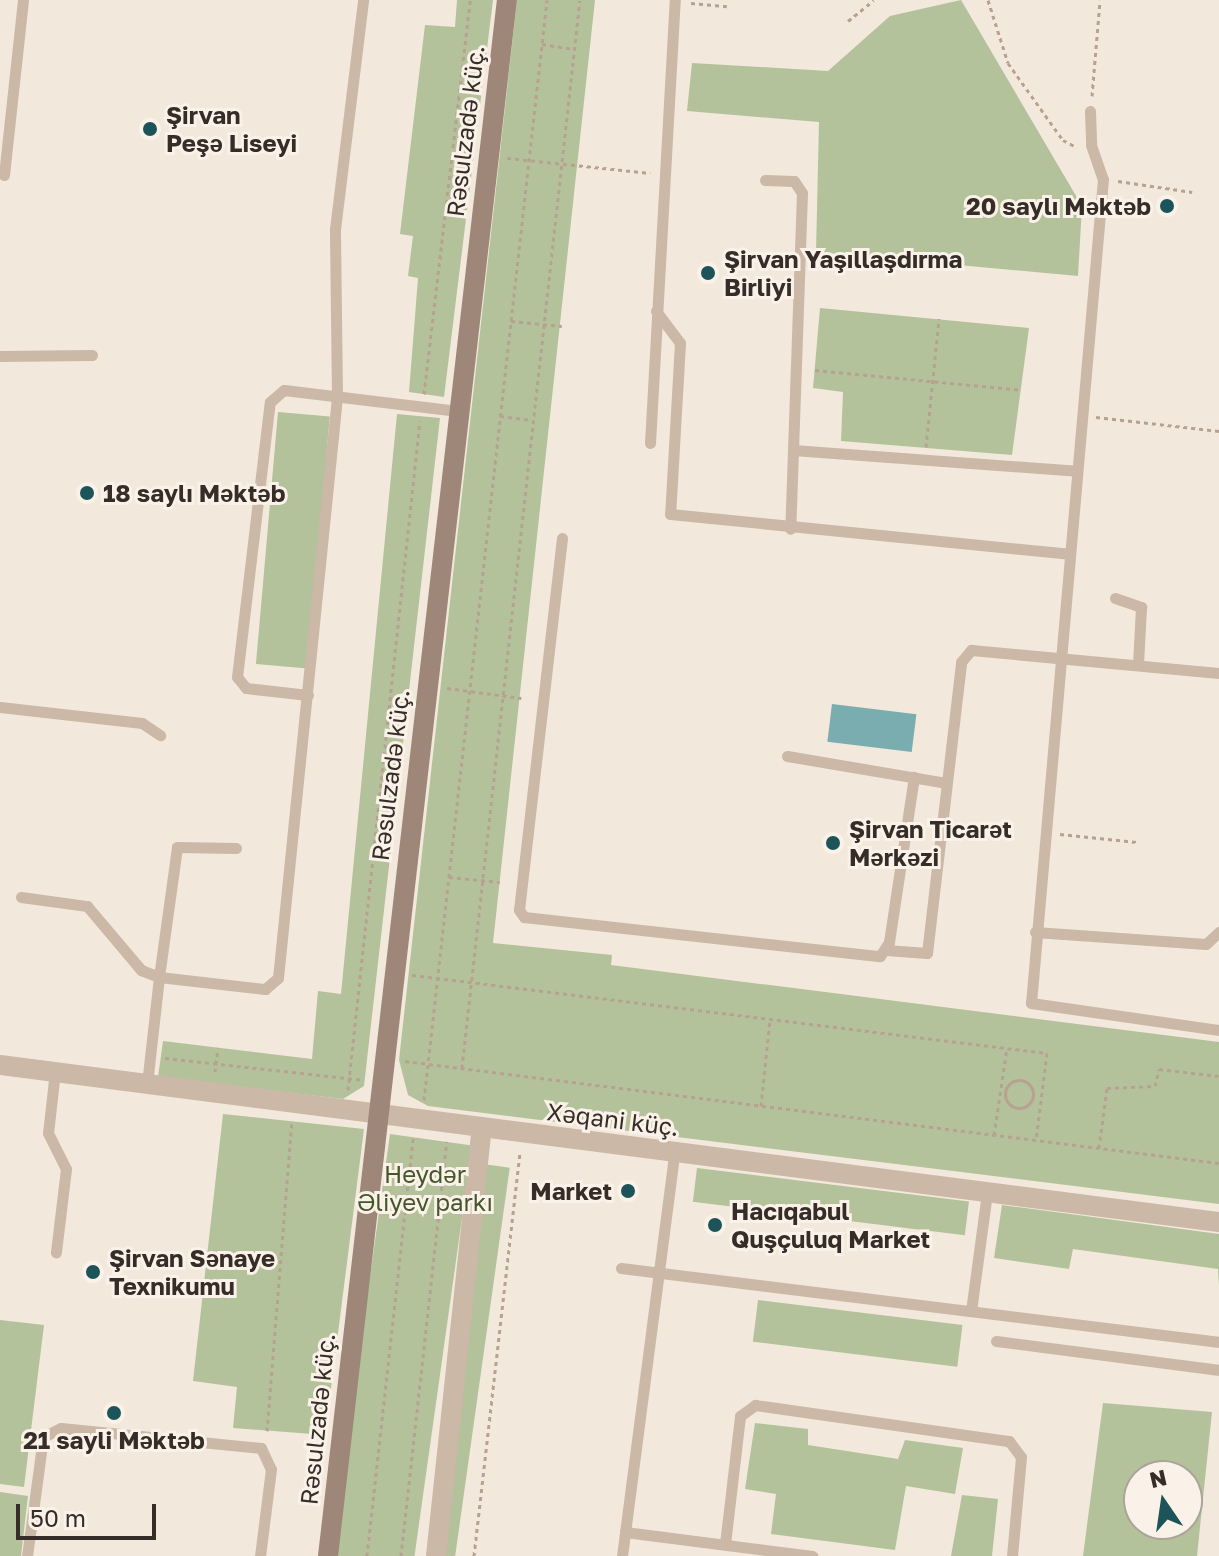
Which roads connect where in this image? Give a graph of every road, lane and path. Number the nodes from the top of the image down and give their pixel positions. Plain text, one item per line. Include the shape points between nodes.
1 (23, 0) edge
2 (363, 0) edge
3 (470, 0) edge
4 (507, 0) edge
5 (547, 0) edge
6 (580, 0) edge
7 (874, 0) edge
8 (988, 0) edge
9 (1100, 0) edge
10 (674, 1) edge
11 (727, 6) dead end
12 (848, 21) dead end
13 (542, 44) junction
14 (575, 49) junction
15 (1090, 111) joint
16 (1091, 145) junction
17 (499, 157) dead end
18 (528, 160) junction
19 (563, 164) junction
20 (661, 174) junction
21 (4, 175) dead end
22 (1103, 179) junction
23 (765, 180) dead end
24 (1192, 192) dead end
25 (656, 311) junction
26 (939, 319) dead end
27 (511, 321) junction
28 (544, 324) junction
29 (562, 326) dead end
30 (92, 355) dead end
31 (0, 356) edge
32 (815, 370) dead end
33 (933, 382) junction
34 (1021, 390) dead end
35 (337, 397) junction
36 (422, 407) junction
37 (458, 411) junction
38 (1082, 415) junction
39 (500, 416) junction
40 (533, 420) junction
41 (1219, 431) edge
42 (650, 443) dead end
43 (926, 448) dead end
44 (793, 450) junction
45 (1076, 471) junction
46 (790, 529) junction
47 (562, 538) dead end
48 (1069, 554) junction
49 (1115, 598) dead end
50 (1060, 658) junction
51 (1138, 665) junction
52 (1219, 673) edge
53 (439, 687) dead end
54 (469, 691) junction
55 (308, 695) junction
56 (502, 695) junction
57 (521, 698) dead end
58 (0, 707) edge
59 (160, 735) dead end
60 (787, 756) dead end
61 (914, 777) junction
62 (946, 783) junction
63 (1044, 833) junction
64 (1137, 842) dead end
65 (236, 848) dead end
66 (449, 877) junction
67 (482, 881) junction
68 (500, 882) dead end
69 (21, 897) dead end
70 (1035, 932) junction
71 (1219, 932) edge
72 (886, 950) junction
73 (409, 974) dead end
74 (159, 977) junction
75 (437, 978) junction
76 (470, 982) junction
77 (770, 1019) junction
78 (1219, 1030) edge
79 (218, 1048) dead end
80 (1007, 1048) junction
81 (161, 1058) dead end
82 (399, 1060) dead end
83 (216, 1064) junction
84 (427, 1064) junction
85 (0, 1065) edge
86 (462, 1068) junction
87 (55, 1071) junction
88 (1219, 1076) edge
89 (350, 1078) junction
90 (366, 1080) dead end
91 (1019, 1080) joint
92 (214, 1083) dead end
93 (147, 1084) junction
94 (347, 1098) dead end
95 (423, 1103) dead end
96 (761, 1106) junction
97 (377, 1115) junction
98 (292, 1121) dead end
99 (482, 1128) junction
100 (522, 1133) junction
101 (994, 1135) junction
102 (413, 1137) dead end
103 (1036, 1140) junction
104 (447, 1142) dead end
105 (1099, 1148) junction
106 (674, 1153) junction
107 (1219, 1163) edge
108 (987, 1192) junction
109 (1219, 1222) edge
110 (56, 1252) dead end
111 (621, 1268) dead end
112 (660, 1273) junction
113 (971, 1311) junction
114 (996, 1341) dead end
115 (1219, 1342) edge
116 (1219, 1370) edge
117 (267, 1431) dead end
118 (625, 1532) junction
119 (725, 1544) junction
120 (27, 1556) edge
121 (260, 1556) edge
122 (328, 1556) edge
123 (367, 1556) edge
124 (401, 1556) edge
125 (436, 1556) edge
126 (474, 1556) edge
127 (622, 1556) edge
128 (812, 1556) edge
129 (1012, 1556) edge

1 - 21 lane
2 - 35 lane via 335,229
3 - 36 path
4 - 37 main road, Rəsulzadə küç.
5 - 13 path
6 - 14 path
7 - 12 path
8 - 16 path via 1008,63 1063,140
9 - 15 path
10 - 11 path
10 - 20 lane
13 - 14 path
13 - 18 path
14 - 19 path
15 - 16 lane
16 - 22 lane
17 - 18 path
18 - 19 path
18 - 27 path
19 - 20 path
19 - 28 path
20 - 25 lane
22 - 24 path
22 - 38 lane
23 - 44 lane via 794,181 802,193
25 - 42 lane
25 - 46 lane via 680,343 670,514
26 - 33 path
27 - 28 path
27 - 39 path
28 - 29 path
28 - 40 path
30 - 31 lane
32 - 33 path
33 - 34 path
33 - 43 path
35 - 36 lane
35 - 55 lane
35 - 55 lane via 284,390 270,402 237,677 246,688
36 - 37 lane
36 - 89 path
37 - 97 main road, Rəsulzadə küç.
38 - 41 path
38 - 45 lane
39 - 40 path
39 - 54 path
40 - 56 path
44 - 45 lane
44 - 46 lane
45 - 48 lane
46 - 48 lane
47 - 72 lane via 519,910 524,917 880,956
48 - 50 lane
49 - 51 lane via 1141,607
50 - 51 lane
50 - 62 lane via 971,650 961,662
50 - 63 lane
51 - 52 lane
53 - 54 path
54 - 56 path
54 - 66 path
55 - 74 lane via 274,986
56 - 57 path
56 - 67 path
58 - 59 lane via 142,723
60 - 61 lane
61 - 62 lane
61 - 72 lane
62 - 72 lane via 927,953
63 - 64 path
63 - 70 lane
65 - 74 lane via 177,847
66 - 67 path
66 - 75 path
67 - 68 path
67 - 76 path
69 - 74 lane via 87,906 141,970
70 - 71 lane via 1206,944
70 - 78 lane via 1029,990 1039,1009
73 - 75 path
74 - 93 lane
75 - 76 path
75 - 84 path
76 - 77 path
76 - 86 path
77 - 80 path
77 - 96 path
79 - 83 path
80 - 101 path
80 - 103 path via 1047,1053
81 - 83 path
82 - 84 path
83 - 89 path
83 - 92 path
84 - 86 path
84 - 95 path
85 - 87 street, Xəqani küç.
86 - 96 path
87 - 93 street, Xəqani küç.
87 - 110 lane via 48,1133 66,1169
88 - 105 path via 1159,1069 1155,1086 1107,1088
89 - 90 path
89 - 94 path
91 - 91 path via 1006,1088 1015,1107 1033,1095
93 - 97 street, Xəqani küç.
96 - 101 path
97 - 99 street, Xəqani küç.
97 - 122 main road, Rəsulzadə küç.
98 - 117 path
99 - 100 street, Xəqani küç.
99 - 125 street
100 - 106 street, Xəqani küç.
100 - 126 path
101 - 103 path
102 - 123 path
103 - 105 path
104 - 124 path
105 - 107 path
106 - 108 street, Xəqani küç.
106 - 112 lane
108 - 109 street, Xəqani küç.
108 - 113 lane
111 - 112 lane
112 - 113 lane
112 - 118 lane
113 - 115 lane
114 - 116 lane
118 - 119 lane
118 - 127 lane
119 - 128 lane
119 - 129 lane via 740,1416 755,1405 1009,1441 1021,1457
120 - 121 lane via 43,1437 61,1428 261,1448 271,1469

